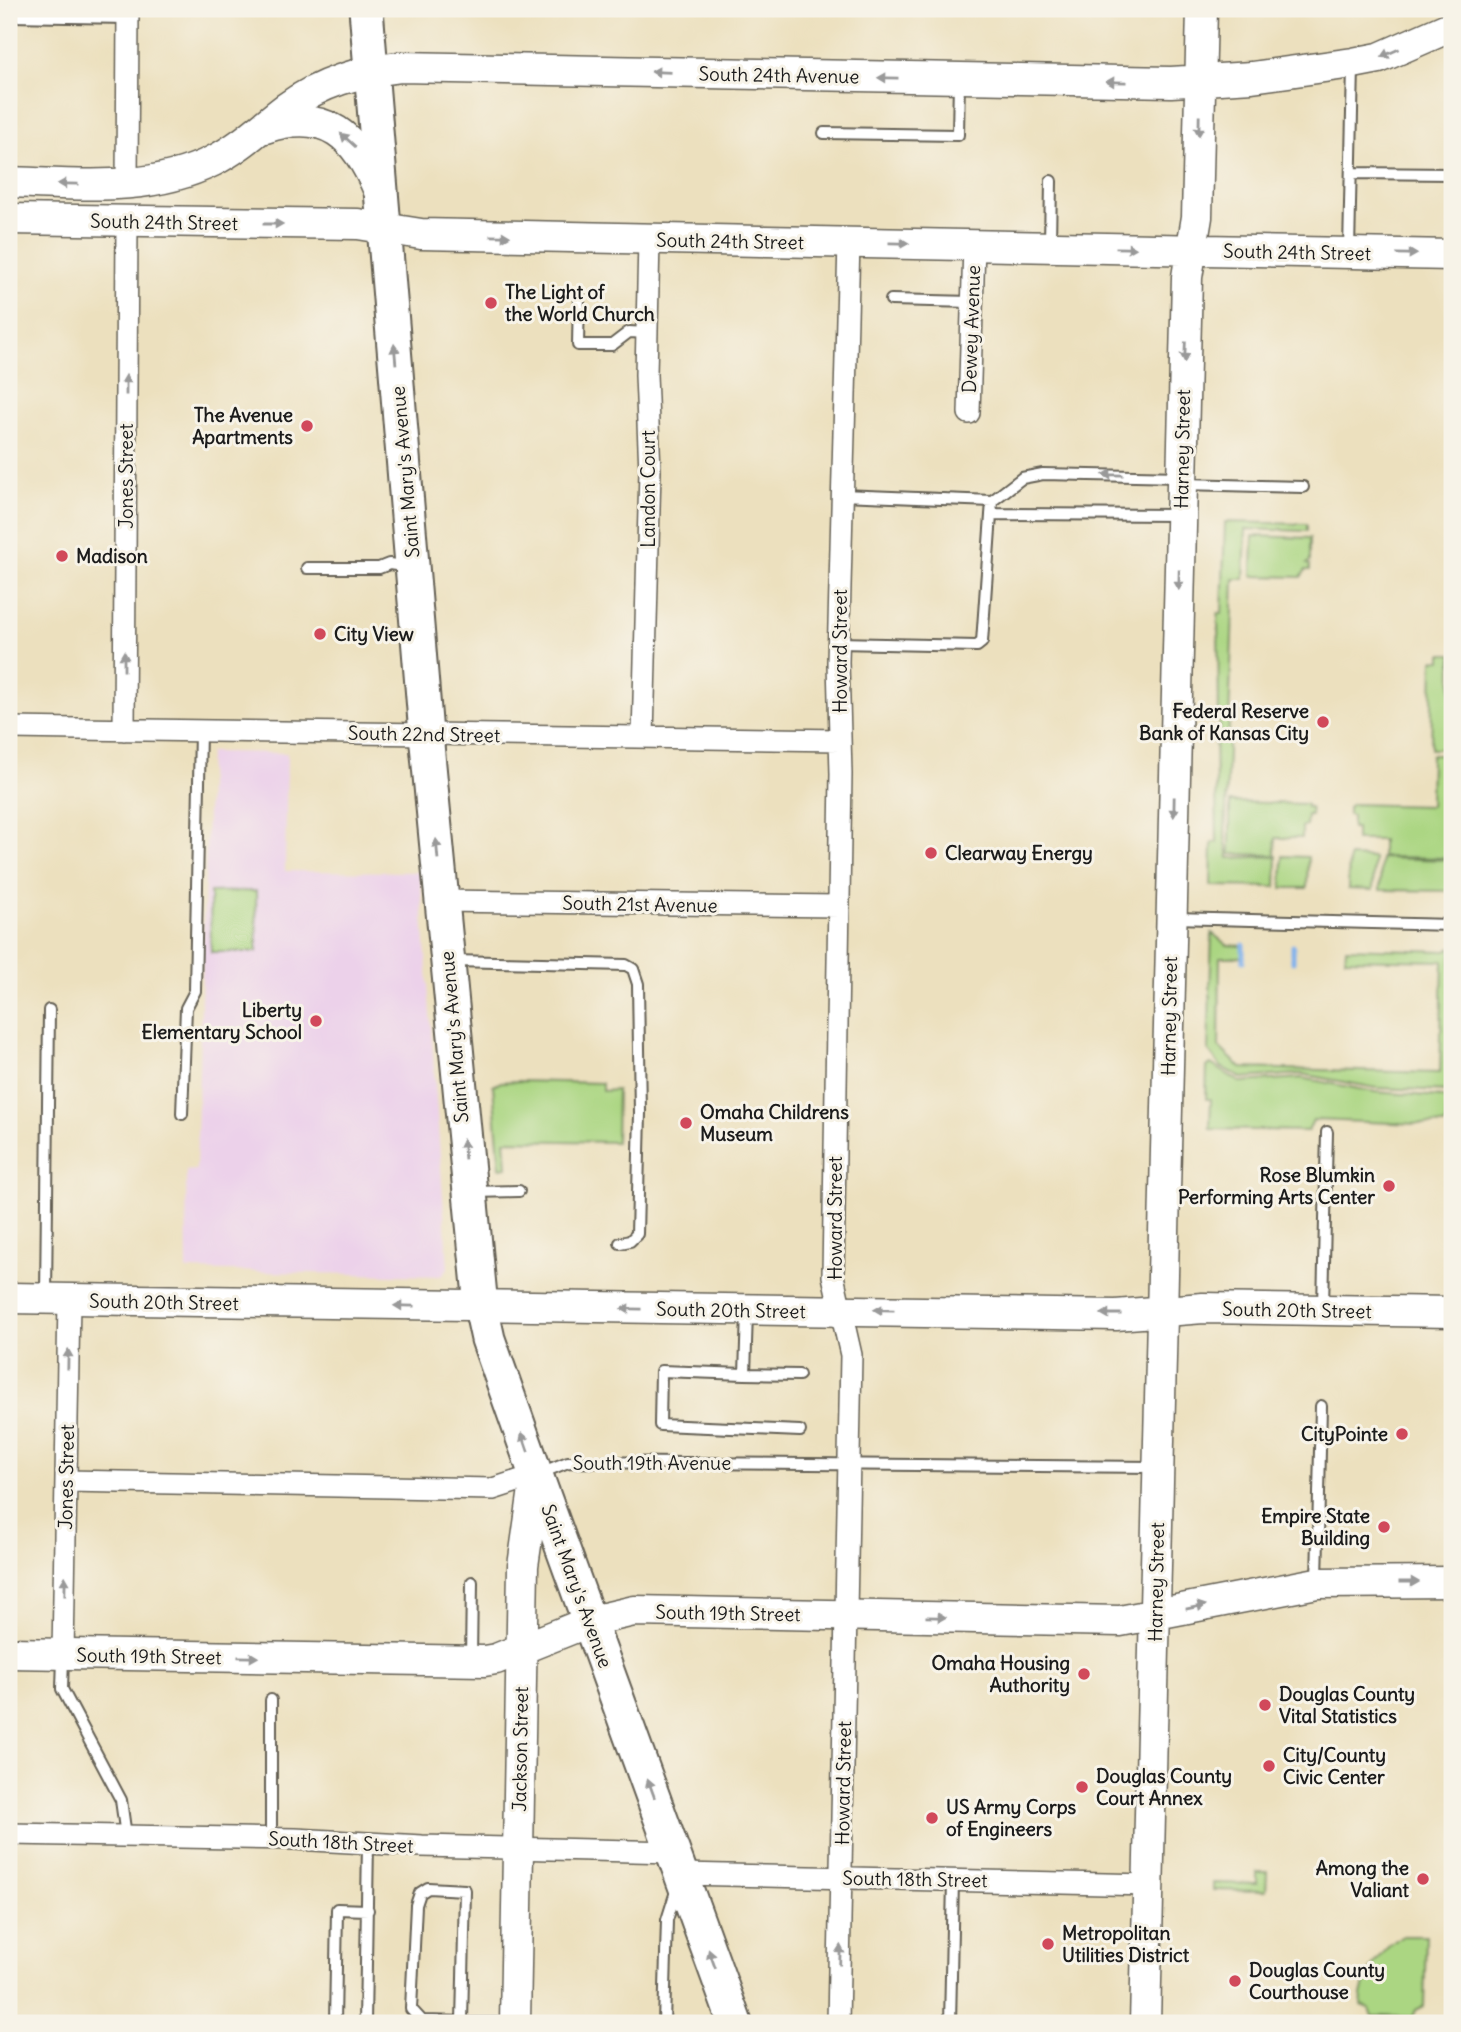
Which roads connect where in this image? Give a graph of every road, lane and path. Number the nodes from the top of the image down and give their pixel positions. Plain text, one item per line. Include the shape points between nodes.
1 (366, 9) edge
2 (1202, 9) edge
3 (30, 13) edge
4 (128, 13) edge
5 (9, 16) edge
6 (1452, 26) edge
7 (1353, 63) junction
8 (371, 70) junction
9 (959, 79) junction
10 (1200, 81) junction
11 (259, 130) junction
12 (824, 132) dead end
13 (1351, 173) junction
14 (1452, 174) edge
15 (1051, 181) dead end
16 (9, 182) edge
17 (127, 185) junction
18 (383, 214) junction
19 (9, 219) edge
20 (127, 223) junction
21 (649, 240) junction
22 (849, 243) junction
23 (974, 245) junction
24 (1050, 246) junction
25 (1192, 249) junction
26 (1349, 253) junction
27 (1452, 255) edge
28 (579, 294) dead end
29 (891, 300) dead end
30 (972, 302) junction
31 (647, 333) junction
32 (968, 413) dead end
33 (1181, 480) junction
34 (1303, 487) dead end
35 (842, 495) junction
36 (992, 500) junction
37 (991, 514) junction
38 (1181, 515) junction
39 (307, 568) dead end
40 (413, 568) junction
41 (838, 643) junction
42 (9, 728) edge
43 (124, 730) junction
44 (200, 731) junction
45 (426, 734) junction
46 (643, 737) junction
47 (840, 740) junction
48 (442, 901) junction
49 (839, 906) junction
50 (1171, 918) junction
51 (1452, 925) edge
52 (447, 960) junction
53 (48, 1010) dead end
54 (182, 1114) dead end
55 (1327, 1132) dead end
56 (519, 1191) dead end
57 (468, 1192) junction
58 (620, 1243) dead end
59 (9, 1298) edge
60 (57, 1300) junction
61 (481, 1307) junction
62 (747, 1310) junction
63 (1323, 1310) junction
64 (839, 1311) junction
65 (1161, 1312) junction
66 (1452, 1312) edge
67 (745, 1374) junction
68 (799, 1375) dead end
69 (1321, 1406) dead end
70 (800, 1431) dead end
71 (850, 1464) junction
72 (1158, 1467) junction
73 (536, 1475) junction
74 (66, 1480) junction
75 (472, 1582) dead end
76 (1452, 1582) edge
77 (1317, 1583) junction
78 (846, 1615) junction
79 (1155, 1616) junction
80 (591, 1621) junction
81 (522, 1648) junction
82 (9, 1653) edge
83 (63, 1655) junction
84 (471, 1661) junction
85 (271, 1700) dead end
86 (9, 1834) edge
87 (126, 1836) junction
88 (271, 1839) junction
89 (368, 1843) junction
90 (518, 1849) junction
91 (678, 1863) junction
92 (842, 1877) junction
93 (953, 1880) junction
94 (1149, 1885) junction
95 (368, 1910) junction
96 (462, 2022) edge
97 (335, 2023) edge
98 (365, 2023) edge
99 (515, 2023) edge
100 (664, 2023) edge
101 (735, 2023) edge
102 (838, 2023) edge
103 (950, 2023) edge
104 (1145, 2023) edge

1 - 8 main road, Saint Mary's Avenue
2 - 10 main road, Harney Street
3 - 4 lane
3 - 5 lane
4 - 17 street
6 -> 7 main road, South 24th Avenue via 1378,58
7 - 10 main road, South 24th Avenue
7 - 13 lane
9 -> 8 main road, South 24th Avenue via 425,66
8 - 11 main road, South 24th Avenue via 312,91
8 - 18 main road, Saint Mary's Avenue
10 -> 9 main road, South 24th Avenue
9 - 12 lane via 958,135
10 -> 25 main road, Harney Street
11 - 17 main road, South 24th Avenue via 230,152 187,173
18 -> 11 main road via 356,147 331,128 296,120
13 - 14 lane
13 - 26 lane
15 - 24 lane
17 -> 16 main road, South 24th Street
20 -> 18 main road, South 24th Street via 358,224
18 -> 21 main road, South 24th Street via 421,234
40 -> 18 main road, Saint Mary's Avenue
19 - 20 main road, South 24th Street
43 -> 20 street, Jones Street
21 - 22 main road, South 24th Street
21 - 31 street, Landon Court
22 -> 23 main road, South 24th Street
22 - 35 street, Howard Street
23 - 24 main road, South 24th Street
23 - 30 street, Dewey Avenue
24 -> 25 main road, South 24th Street
25 - 26 main road, South 24th Street
25 -> 33 main road, Harney Street via 1187,277
26 -> 27 main road, South 24th Street
28 - 31 lane via 578,345 612,345 629,332
29 - 30 lane
30 - 32 street, Dewey Avenue
31 - 46 street, Landon Court via 650,471
33 - 34 lane
33 -> 36 lane via 1043,474 1022,478
33 - 38 main road, Harney Street
35 - 36 lane
35 - 41 street, Howard Street
36 - 37 lane
37 - 38 lane
37 - 41 lane via 984,638 977,646
38 -> 50 main road, Harney Street
39 - 40 lane via 379,568 389,564
40 - 45 main road, Saint Mary's Avenue
41 - 47 street, Howard Street
42 - 43 street, South 22nd Street
43 - 44 street, South 22nd Street
44 - 45 street, South 22nd Street
44 - 54 lane via 195,991 186,1008
45 - 46 street, South 22nd Street
48 -> 45 main road, Saint Mary's Avenue
46 - 47 street, South 22nd Street
47 - 49 street, Howard Street
48 - 49 street, South 21st Avenue
48 - 52 main road, Saint Mary's Avenue
49 - 64 street, Howard Street via 833,1276
50 - 51 lane
50 - 65 main road, Harney Street
57 -> 52 main road, Saint Mary's Avenue
52 - 58 lane via 626,965 633,969 638,984 640,1100 637,1234
53 - 60 lane
55 - 63 lane
56 - 57 lane
57 - 61 main road, Saint Mary's Avenue
59 - 60 main road, South 20th Street
61 -> 60 main road, South 20th Street
74 -> 60 street, Jones Street
62 -> 61 main road, South 20th Street
73 -> 61 main road, Saint Mary's Avenue
62 - 64 main road, South 20th Street
62 - 67 lane
63 - 65 main road, South 20th Street
63 - 66 main road, South 20th Street
65 -> 64 main road, South 20th Street
64 - 71 street, Howard Street via 851,1355
65 - 72 main road, Harney Street
67 - 68 lane
67 - 70 lane via 661,1371 660,1425
69 - 77 lane
71 - 72 lane, South 19th Avenue
71 - 73 lane, South 19th Avenue via 568,1462
71 - 78 street, Howard Street
72 - 79 main road, Harney Street
73 - 74 street, South 19th Avenue via 493,1489
73 - 80 main road, Saint Mary's Avenue
73 - 81 main road, Jackson Street via 523,1566
83 -> 74 street, Jones Street
75 - 84 lane
77 -> 76 main road, South 19th Street
79 -> 77 main road, South 19th Street
78 -> 79 main road, South 19th Street via 1120,1621
78 - 80 main road, South 19th Street via 638,1611
78 - 92 street, Howard Street
79 - 94 main road, Harney Street
80 - 81 main road, South 19th Street
91 -> 80 main road, Saint Mary's Avenue
81 - 84 main road, South 19th Street via 496,1659
81 - 90 main road, Jackson Street
82 - 83 main road, South 19th Street
83 -> 84 main road, South 19th Street
83 - 87 lane via 62,1689 121,1800
85 - 88 lane
86 - 87 street, South 18th Street
87 - 88 street, South 18th Street
88 - 89 street, South 18th Street
89 - 90 street, South 18th Street
89 - 95 lane
90 - 91 street, South 18th Street
90 - 99 main road, Jackson Street
91 - 92 street, South 18th Street
91 - 100 lane via 667,1920
101 -> 91 main road, Saint Mary's Avenue
92 - 93 street, South 18th Street
102 -> 92 street, Howard Street
93 - 94 street, South 18th Street
93 - 103 lane
94 - 104 main road, Harney Street
95 - 97 lane via 337,1909
95 - 98 lane
96 - 96 lane via 422,2021 411,2009 416,1905 420,1892 428,1888 465,1890
96 - 99 lane

